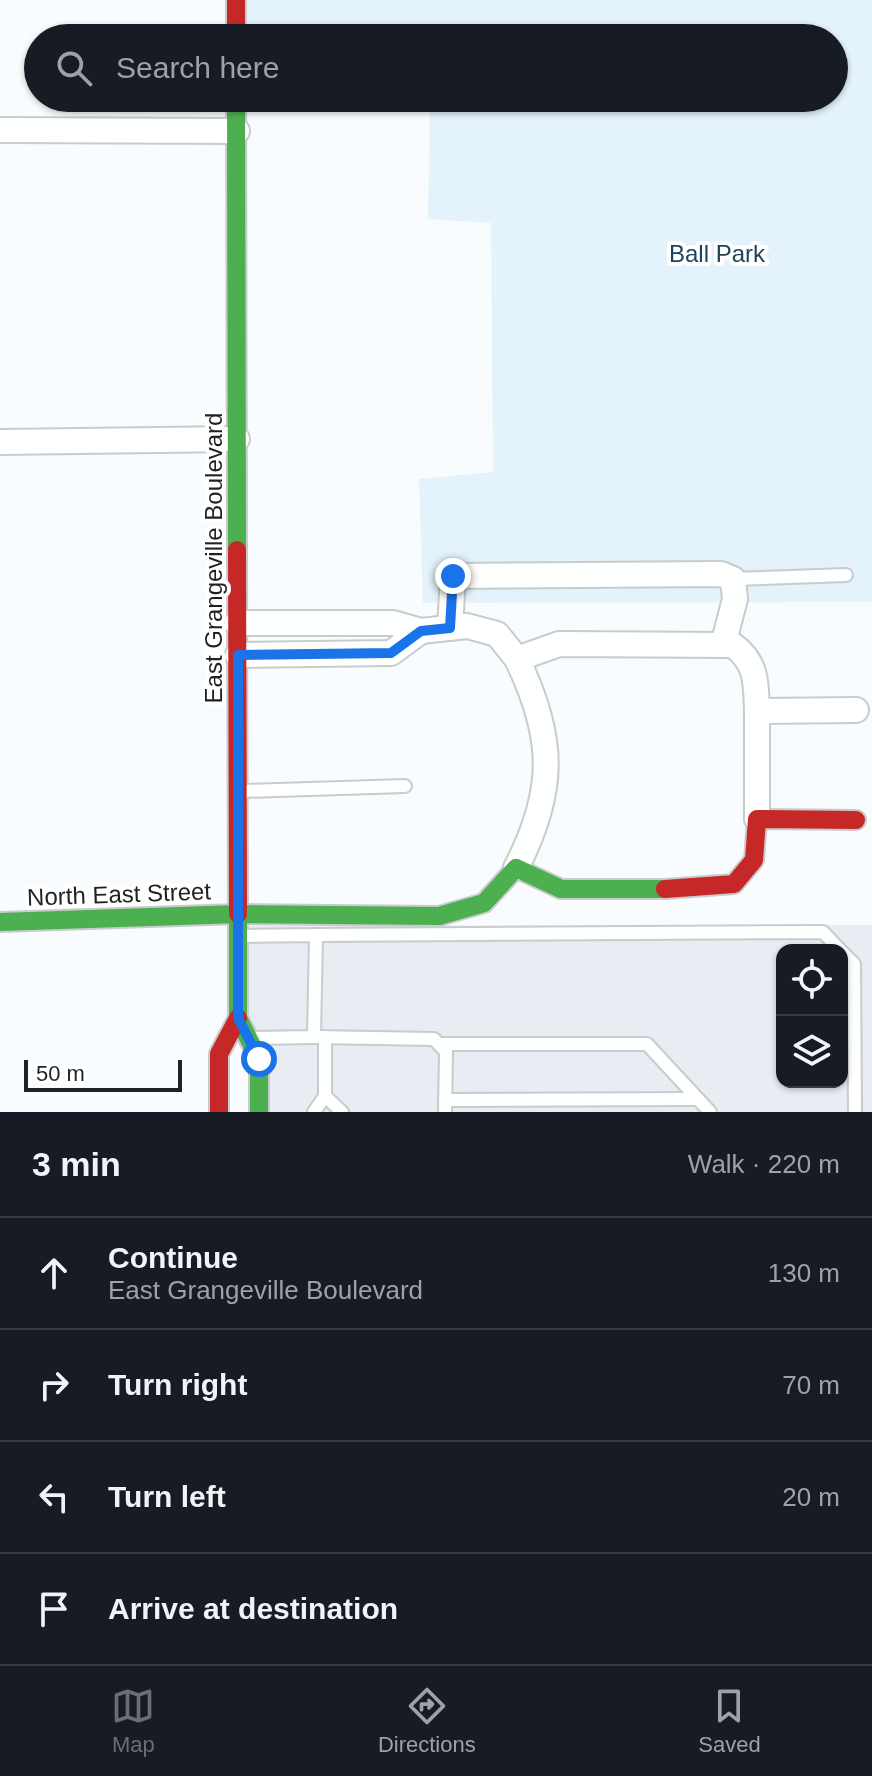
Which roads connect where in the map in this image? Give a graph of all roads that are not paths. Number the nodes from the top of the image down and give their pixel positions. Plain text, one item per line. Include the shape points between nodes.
1 (236, 0) edge
2 (236, 24) edge
3 (236, 112) edge
4 (0, 130) edge
5 (237, 131) junction
6 (237, 439) junction
7 (0, 442) edge
8 (846, 575) dead end
9 (733, 579) junction
10 (237, 623) junction
11 (351, 623) junction
12 (450, 628) junction
13 (421, 631) junction
14 (723, 645) junction
15 (350, 654) junction
16 (238, 655) junction
17 (517, 659) junction
18 (856, 710) dead end
19 (757, 711) junction
20 (405, 786) dead end
21 (238, 791) junction
22 (757, 819) junction
23 (856, 820) dead end
24 (516, 868) junction
25 (239, 914) junction
26 (0, 922) edge
27 (316, 935) junction
28 (239, 936) junction
29 (834, 944) edge
30 (848, 958) edge
31 (238, 1018) junction
32 (320, 1037) junction
33 (247, 1038) junction
34 (439, 1044) junction
35 (325, 1096) junction
36 (698, 1099) junction
37 (445, 1106) edge
38 (219, 1112) edge
39 (259, 1112) edge
40 (314, 1112) edge
41 (342, 1112) edge
42 (710, 1112) edge
43 (855, 1112) edge

1 - 2 main road
3 - 5 main road, East Grangeville Boulevard
4 - 5 street
5 - 6 main road, East Grangeville Boulevard
6 - 7 street
6 - 10 main road, East Grangeville Boulevard
8 - 9 lane
9 - 12 street via 721,574 453,576
9 - 14 street via 735,599
10 - 11 street
10 - 16 main road, East Grangeville Boulevard
11 - 13 street via 393,623
11 - 15 street
12 - 13 street
12 - 17 street via 467,626 497,634
13 - 15 street via 391,653
14 - 17 street via 559,644
14 - 19 street via 733,645 748,656
15 - 16 street
16 - 21 main road, East Grangeville Boulevard
17 - 24 street via 537,700 548,761 538,825
18 - 19 street
19 - 22 street
20 - 21 lane
21 - 25 main road, East Grangeville Boulevard
22 - 23 main road
22 - 24 main road via 754,860 734,884 561,889
24 - 25 main road, North East Street via 484,903 439,916
25 - 26 main road, North East Street
25 - 28 main road, East Grangeville Boulevard
27 - 28 lane
27 - 29 lane via 823,932
27 - 32 lane
28 - 31 main road, East Grangeville Boulevard
30 - 43 lane via 854,964
31 - 33 main road, East Grangeville Boulevard
31 - 38 main road, East Grangeville Boulevard via 219,1054
32 - 33 lane
32 - 34 lane via 434,1039
32 - 35 lane
33 - 39 main road, East Grangeville Boulevard via 259,1059
34 - 36 lane via 647,1044
34 - 37 lane via 446,1052
35 - 40 lane
35 - 41 lane
36 - 37 lane
36 - 42 lane

